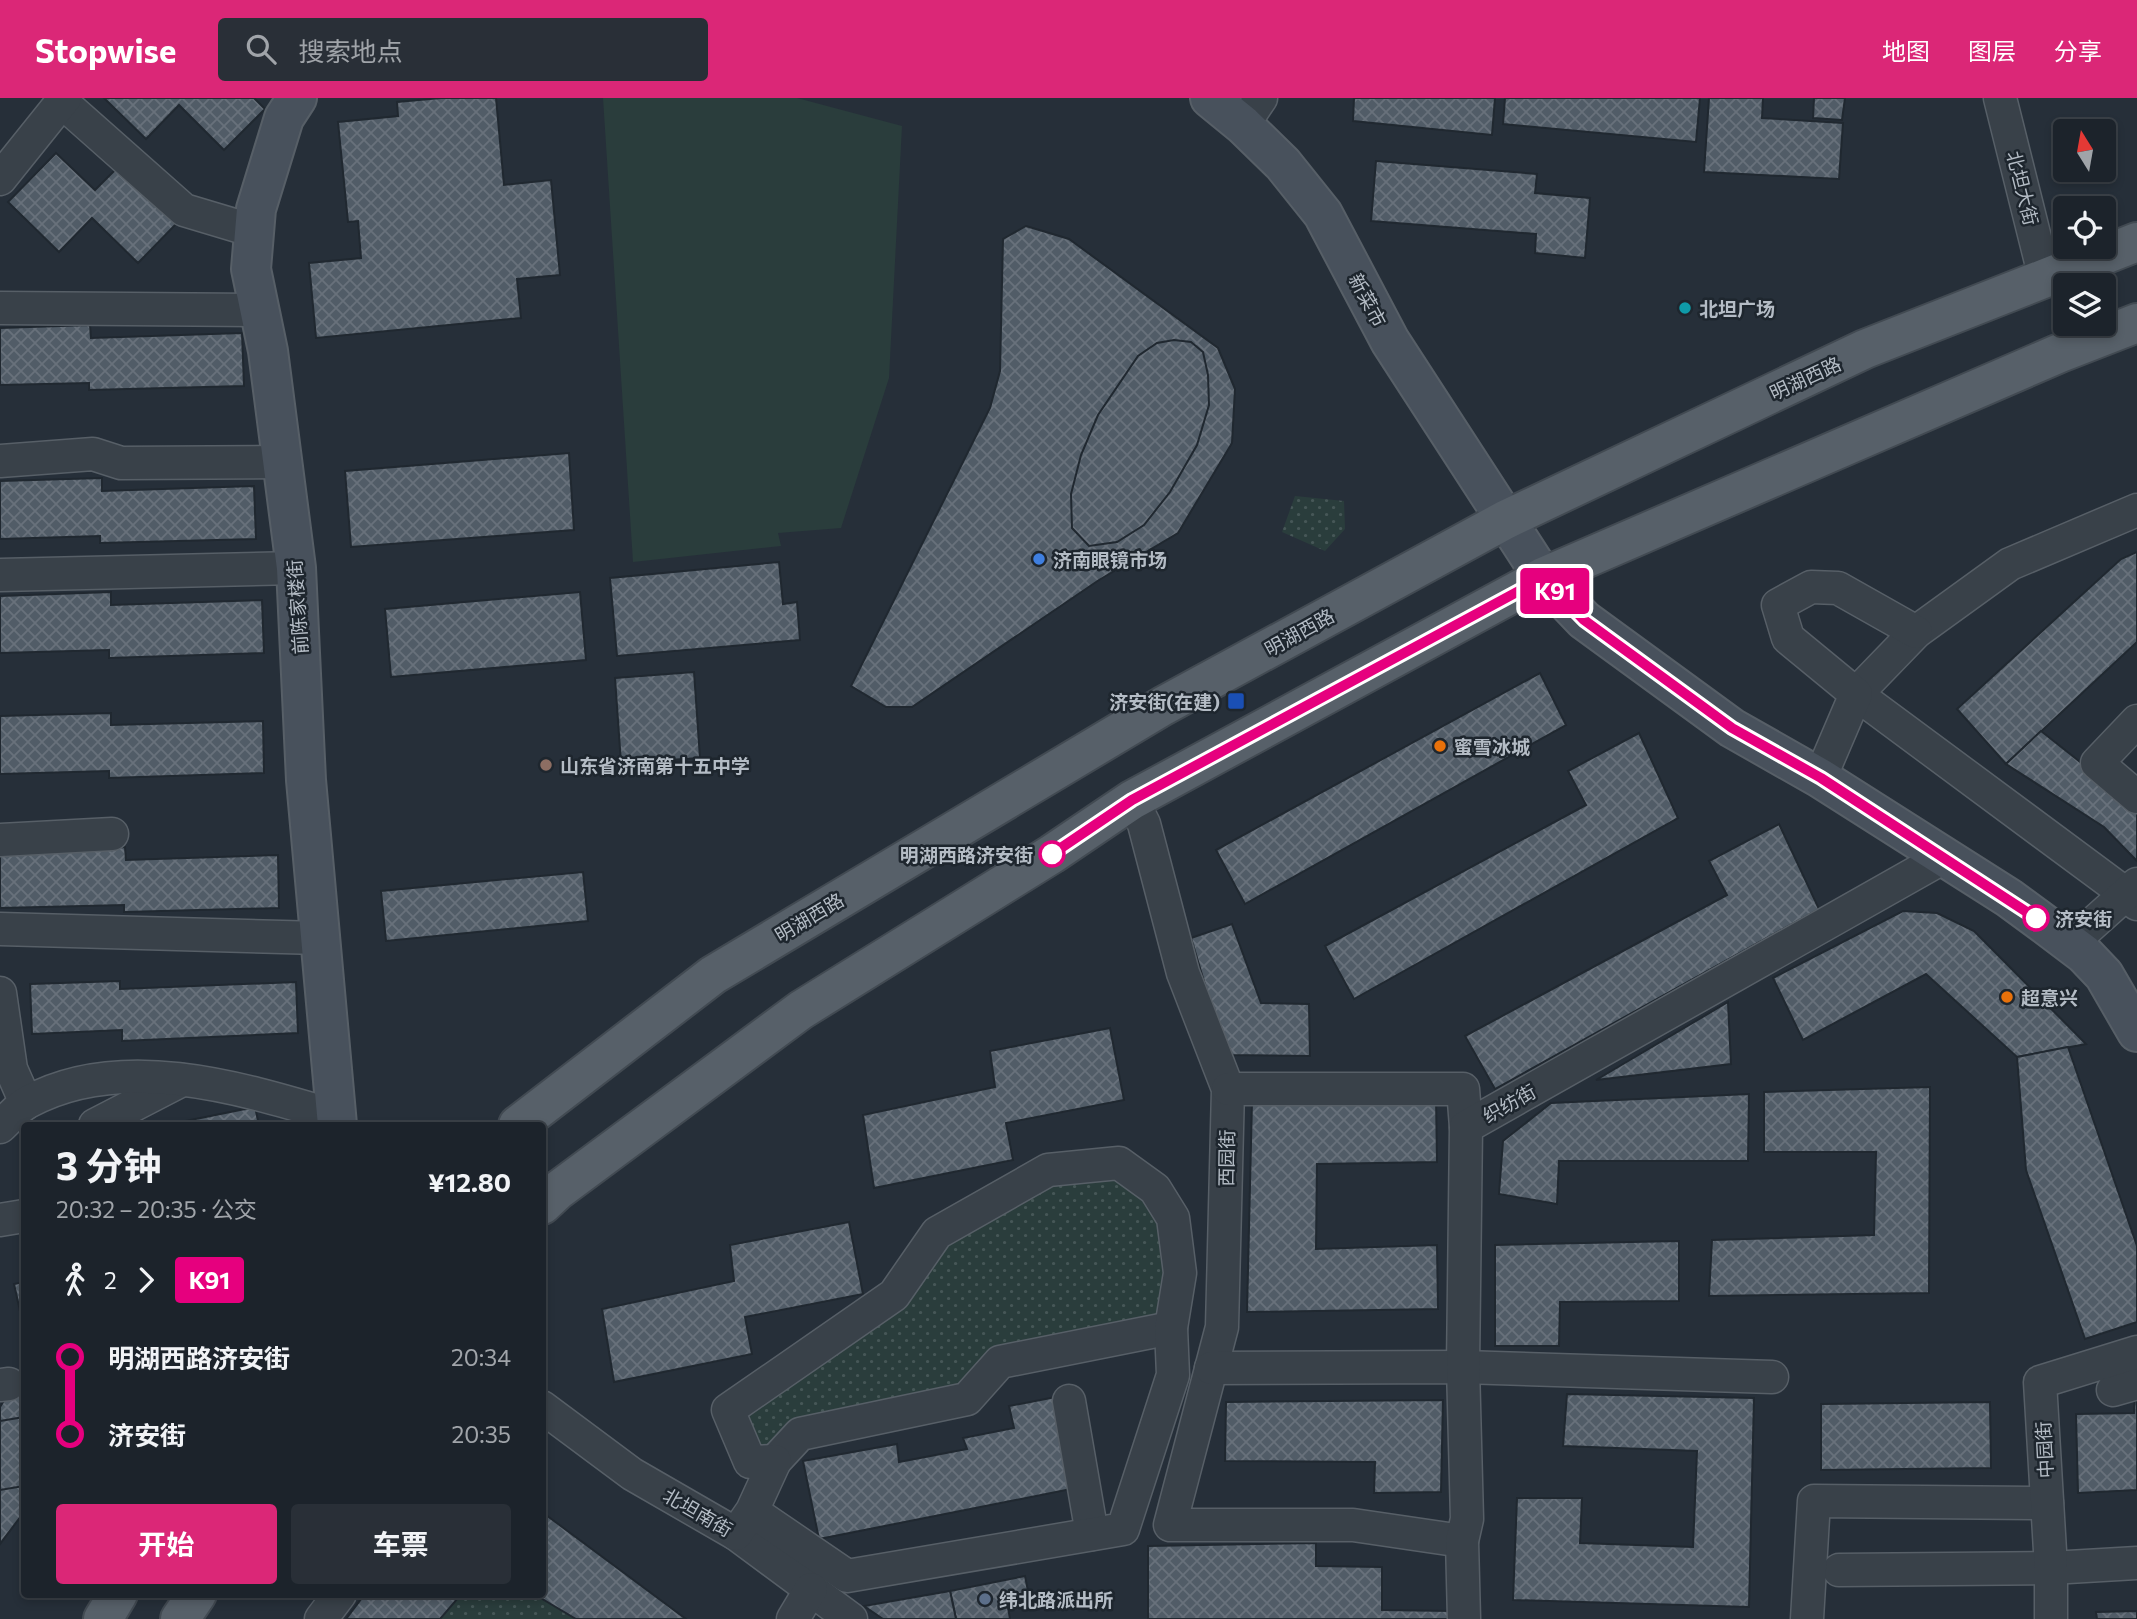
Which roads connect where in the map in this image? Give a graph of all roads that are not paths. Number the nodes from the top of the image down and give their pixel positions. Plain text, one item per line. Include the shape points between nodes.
1 (297, 98) edge
2 (1210, 98) edge
3 (2000, 98) edge
4 (63, 100) edge
5 (1252, 111) edge
6 (0, 178) edge
7 (254, 231) junction
8 (2137, 242) edge
9 (2045, 278) junction
10 (0, 307) edge
11 (259, 310) junction
12 (2137, 323) edge
13 (0, 461) edge
14 (282, 462) junction
15 (2137, 510) edge
16 (1505, 520) junction
17 (296, 568) junction
18 (0, 575) edge
19 (1543, 578) junction
20 (1916, 632) junction
21 (1856, 694) junction
22 (2137, 721) edge
23 (1821, 778) junction
24 (2137, 797) edge
25 (1132, 800) junction
26 (112, 834) dead end
27 (0, 840) edge
28 (1944, 857) junction
29 (2133, 894) edge
30 (0, 929) edge
31 (320, 938) junction
32 (2070, 944) junction
33 (0, 993) edge
34 (2137, 1032) edge
35 (182, 1080) junction
36 (1228, 1089) junction
37 (26, 1102) junction
38 (336, 1121) edge
39 (101, 1122) edge
40 (522, 1122) edge
41 (0, 1127) edge
42 (1466, 1127) junction
43 (546, 1201) edge
44 (21, 1216) edge
45 (0, 1220) edge
46 (1171, 1328) junction
47 (2137, 1352) edge
48 (1463, 1367) junction
49 (1211, 1368) junction
50 (1772, 1377) dead end
51 (1069, 1401) dead end
52 (855, 1403) dead end
53 (546, 1410) edge
54 (775, 1461) junction
55 (2047, 1503) junction
56 (744, 1523) junction
57 (1092, 1534) junction
58 (1462, 1541) junction
59 (2137, 1563) edge
60 (2051, 1568) junction
61 (1839, 1570) dead end
62 (811, 1588) junction
63 (116, 1598) edge
64 (194, 1598) edge
65 (337, 1598) edge
66 (103, 1619) edge
67 (180, 1619) edge
68 (321, 1619) edge
69 (793, 1619) edge
70 (851, 1619) edge
71 (1464, 1619) edge
72 (1807, 1619) edge
73 (2051, 1619) edge

1 - 7 main road, 前陈家楼街 via 284,118 256,208
2 - 5 main road, 新菜市
3 - 9 street, 北坦大街
4 - 6 street
4 - 7 street via 184,210
5 - 16 main road, 新菜市 via 1283,164 1323,214 1390,341
7 - 11 main road, 前陈家楼街 via 251,269
8 - 9 main road, 明湖西路
9 - 16 main road, 明湖西路 via 1865,349
10 - 11 street
11 - 14 main road, 前陈家楼街
12 - 19 main road
13 - 14 street via 93,454 121,463
14 - 17 main road, 前陈家楼街
15 - 20 street via 2010,564
16 - 19 main road
16 - 40 main road, 明湖西路 via 1163,706 713,975
17 - 18 street
17 - 31 main road, 前陈家楼街 via 306,780
19 - 23 main road via 1584,620 1711,713
19 - 25 main road
20 - 21 street
20 - 21 street via 1838,588 1811,586 1778,606 1788,638
21 - 23 street
21 - 29 street
22 - 24 street via 2097,763
23 - 28 main road
25 - 36 street, 西园街 via 1144,824 1183,973
25 - 43 main road via 801,1010
26 - 27 street
28 - 32 main road
28 - 42 street, 织纺街
29 - 32 street
30 - 31 street
31 - 38 main road, 前陈家楼街
32 - 34 main road via 2104,975
33 - 37 street via 11,1069
35 - 37 street via 155,1076 76,1082
35 - 38 street via 246,1090
35 - 39 street
36 - 42 street via 1463,1088
36 - 49 street, 西园街 via 1222,1327
37 - 41 street
42 - 48 street, 织纺街
44 - 45 street
46 - 54 street via 1000,1362 967,1399 800,1434
46 - 54 street via 1180,1273 1173,1218 1155,1189 1119,1163 1048,1170 937,1233 894,1295 728,1410 750,1462
46 - 57 street via 1173,1375 1123,1529
47 - 55 street, 中园街 via 2040,1382
48 - 49 street
48 - 50 street
48 - 58 street, 织纺街 via 1467,1519
49 - 58 street, 西园街 via 1170,1525 1353,1525
51 - 57 street
52 - 54 street via 792,1413
53 - 56 street, 北坦南街 via 632,1474
54 - 56 street
55 - 60 street, 中园街
55 - 72 street via 1814,1501
56 - 57 street via 847,1576
56 - 62 street, 北坦南街
58 - 71 street, 织纺街
59 - 60 street
60 - 61 street
60 - 73 street, 中园街
62 - 69 street
62 - 70 street, 北坦南街
63 - 66 main road
64 - 67 main road
65 - 68 street

